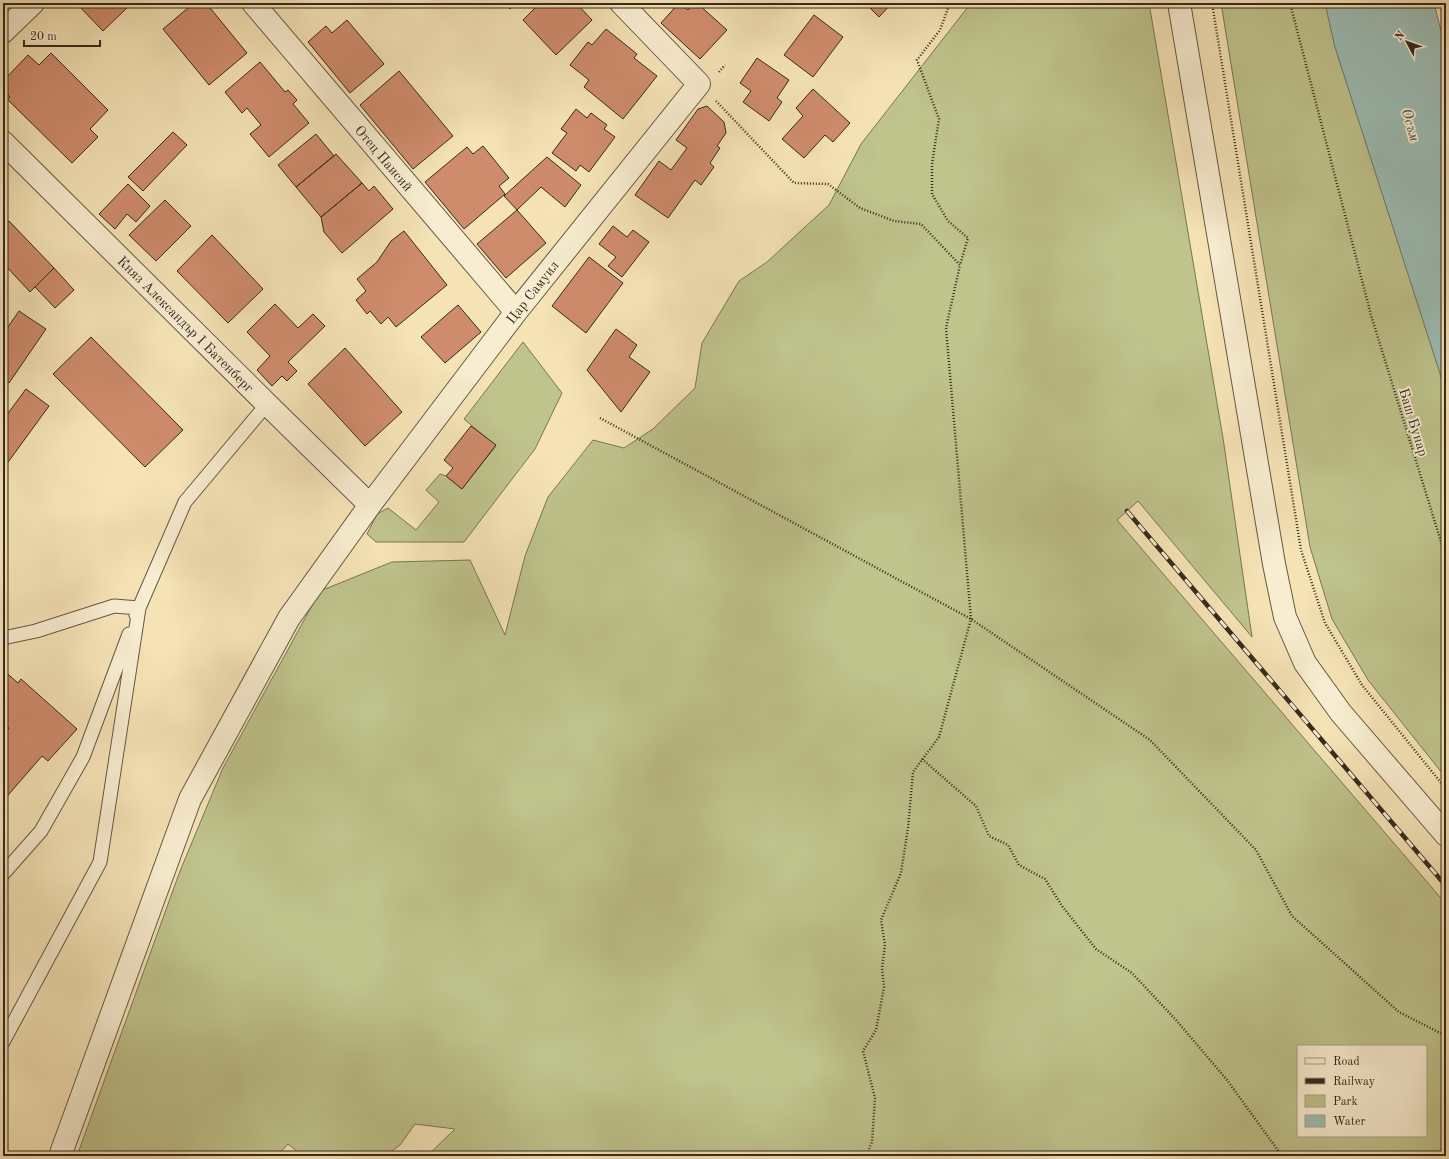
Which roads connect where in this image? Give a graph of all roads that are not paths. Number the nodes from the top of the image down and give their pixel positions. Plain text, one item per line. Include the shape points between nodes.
1 (33, 3) edge
2 (253, 3) edge
3 (621, 3) edge
4 (1179, 3) edge
5 (3, 32) edge
6 (3, 142) edge
7 (516, 312) junction
8 (267, 404) junction
9 (370, 505) junction
10 (138, 608) junction
11 (3, 638) edge
12 (1446, 835) edge
13 (3, 874) edge
14 (3, 1042) edge
15 (60, 1156) edge

1 - 5 street
2 - 7 street, Отец Паисий
3 - 7 street, Цар Самуил via 705,90
4 - 12 street via 1284,617 1305,663 1341,713
6 - 8 street, Княз Александър I Батенберг
7 - 9 street, Цар Самуил
8 - 9 street, Княз Александър I Батенберг
8 - 10 lane via 185,502
9 - 15 street, Цар Самуил via 288,618 190,799
10 - 11 lane via 114,606 36,631
10 - 13 lane via 83,756 41,831
10 - 14 lane via 100,862

